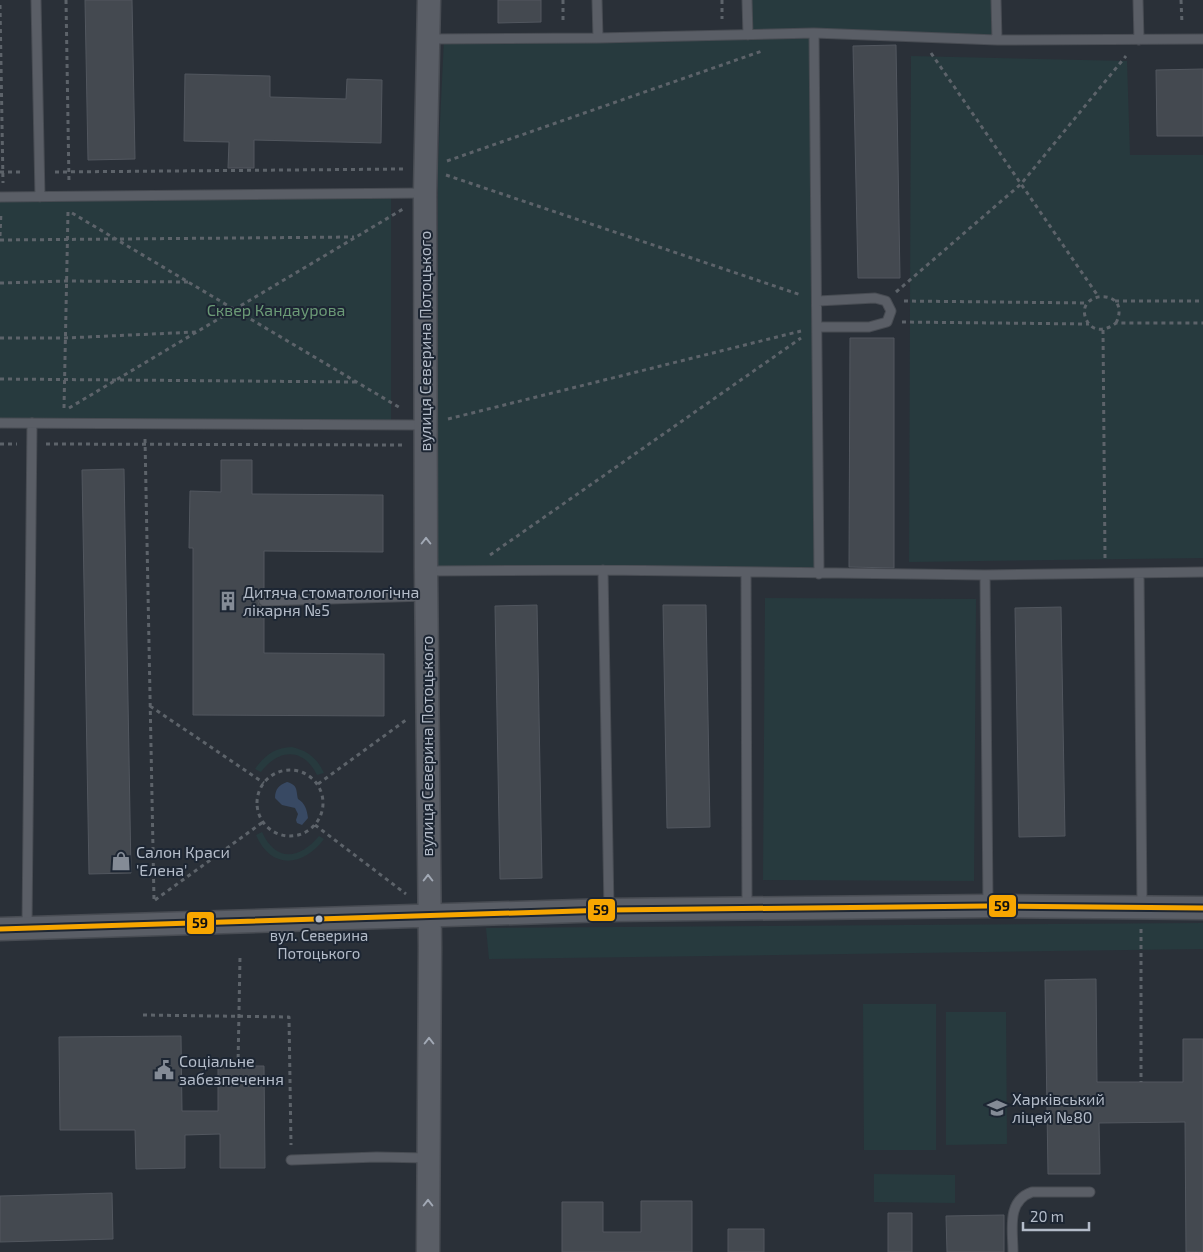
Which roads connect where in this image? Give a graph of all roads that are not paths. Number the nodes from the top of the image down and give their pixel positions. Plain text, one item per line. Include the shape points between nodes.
1 (36, 0) edge
2 (429, 0) edge
3 (598, 0) edge
4 (747, 0) edge
5 (996, 0) edge
6 (1138, 0) edge
7 (814, 33) junction
8 (748, 35) junction
9 (598, 38) junction
10 (429, 39) junction
11 (1203, 39) edge
12 (997, 40) junction
13 (1139, 40) junction
14 (425, 193) junction
15 (40, 196) junction
16 (1, 197) edge
17 (818, 301) junction
18 (818, 326) junction
19 (0, 423) edge
20 (32, 423) junction
21 (426, 435) junction
22 (603, 570) junction
23 (426, 571) junction
24 (746, 572) junction
25 (1203, 572) edge
26 (819, 574) junction
27 (985, 574) junction
28 (1139, 574) junction
29 (426, 596) junction
30 (264, 601) dead end
31 (988, 906) junction
32 (747, 908) junction
33 (1203, 908) edge
34 (609, 910) junction
35 (429, 915) junction
36 (1142, 916) junction
37 (27, 928) junction
38 (0, 929) edge
39 (429, 1158) junction
40 (291, 1160) road end
41 (1090, 1192) dead end
42 (428, 1252) edge
43 (1013, 1252) edge

1 - 15 lane
2 - 10 street, вулиця Северина Потоцького
3 - 9 lane
4 - 8 lane
5 - 12 lane
6 - 13 lane
7 - 8 lane
7 - 12 lane
7 - 17 lane
8 - 9 lane
9 - 10 lane
10 - 14 street, вулиця Северина Потоцького
11 - 13 lane
12 - 13 lane
14 - 15 lane
14 - 21 street, вулиця Северина Потоцького
15 - 16 lane
17 - 18 lane
17 - 18 lane via 875,298 886,301 891,311 887,322 869,327
18 - 26 lane
19 - 20 lane
20 - 21 lane
20 - 37 lane
23 -> 21 street, вулиця Северина Потоцького
22 - 23 lane
22 - 24 lane
22 - 34 lane
23 - 29 street, вулиця Северина Потоцького
24 - 26 lane
24 - 32 lane
25 - 28 lane
26 - 27 lane
27 - 28 lane
27 - 31 lane
28 - 36 lane
29 - 30 lane
35 -> 29 street, вулиця Северина Потоцького
31 - 32 street
31 - 36 street
32 - 34 street
33 - 36 street
34 - 35 street
35 - 37 street
39 -> 35 street, вулиця Северина Потоцького
37 - 38 street
39 - 40 lane
42 -> 39 street, вулиця Северина Потоцького
41 - 43 lane via 1032,1192 1019,1199 1013,1213

